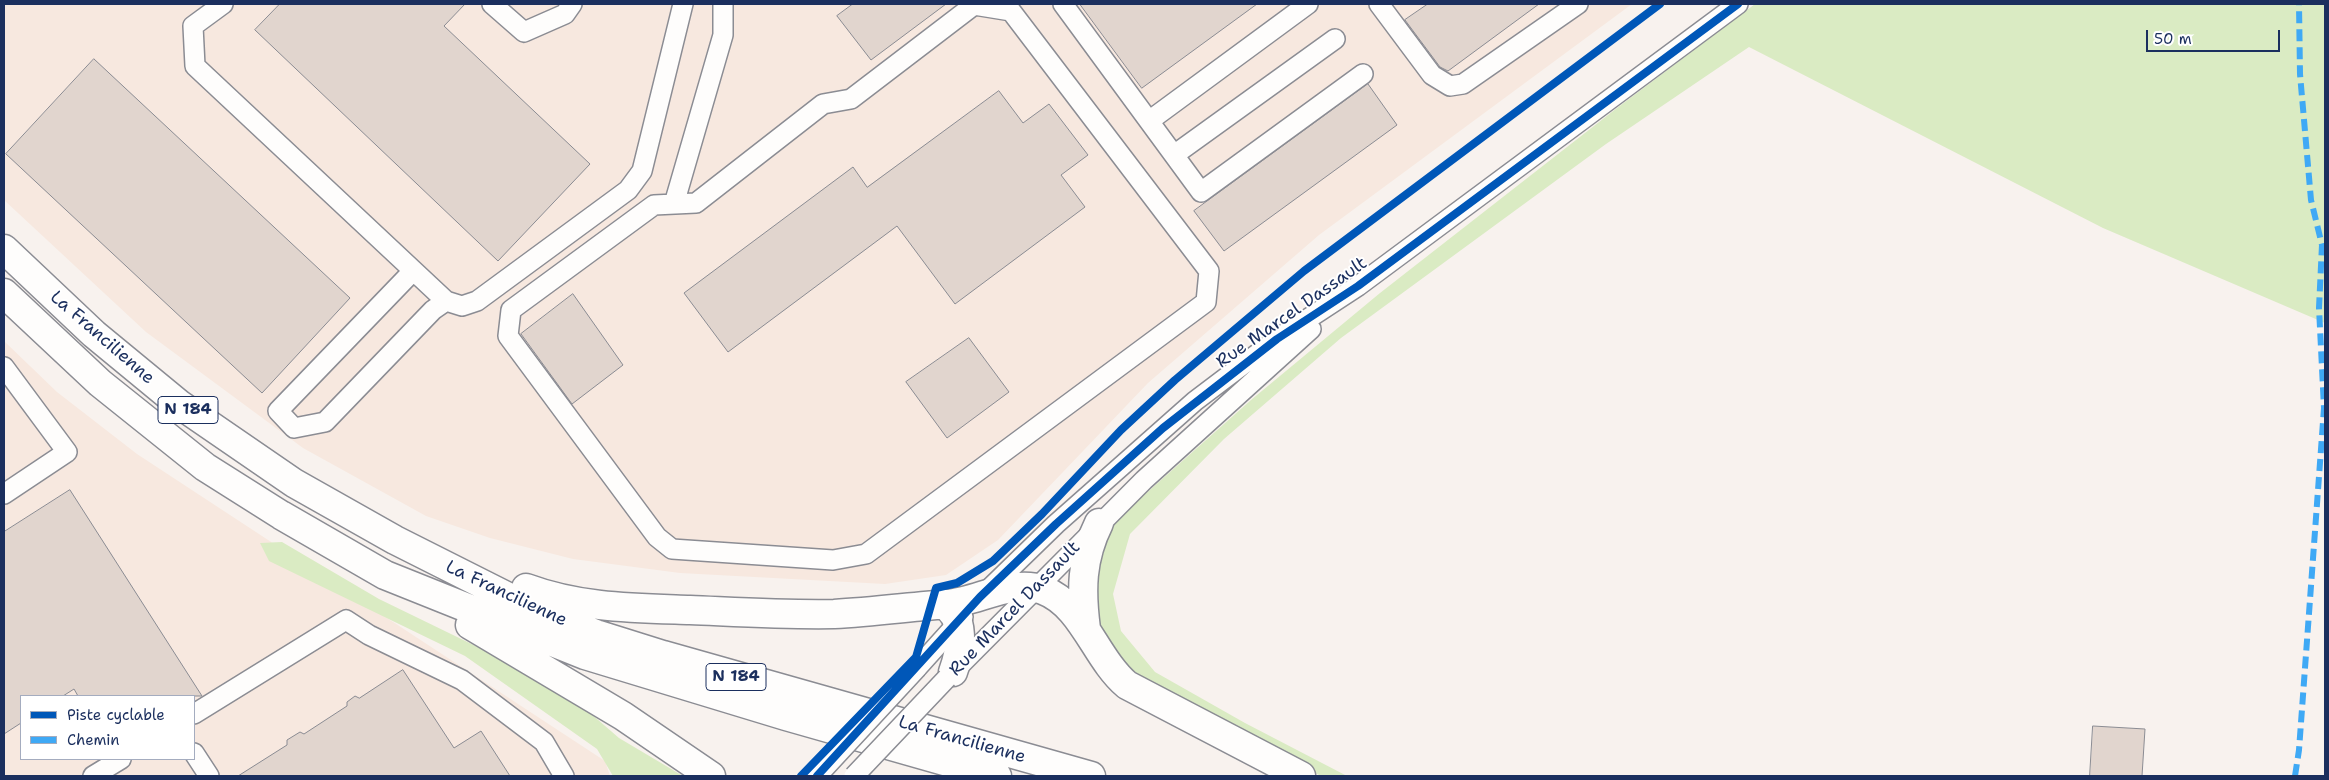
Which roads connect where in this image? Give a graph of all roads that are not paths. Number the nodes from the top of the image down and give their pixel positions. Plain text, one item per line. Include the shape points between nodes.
1 (222, 4) edge
2 (492, 4) edge
3 (572, 4) edge
4 (683, 4) edge
5 (723, 4) edge
6 (1062, 4) edge
7 (1308, 4) edge
8 (1379, 4) edge
9 (1578, 4) edge
10 (1738, 4) edge
11 (989, 6) edge
12 (1335, 39) dead end
13 (1363, 74) dead end
14 (1149, 121) junction
15 (1174, 155) junction
16 (674, 204) junction
17 (4, 249) edge
18 (413, 271) junction
19 (1358, 286) junction
20 (7, 297) edge
21 (446, 301) junction
22 (4, 367) edge
23 (4, 494) edge
24 (1099, 523) junction
25 (395, 540) junction
26 (385, 575) junction
27 (1036, 588) junction
28 (980, 597) junction
29 (950, 613) junction
30 (1086, 629) junction
31 (950, 675) junction
32 (195, 713) edge
33 (195, 754) edge
34 (119, 760) edge
35 (93, 776) edge
36 (209, 776) edge
37 (564, 776) edge
38 (711, 776) edge
39 (817, 776) edge
40 (854, 776) edge
41 (997, 776) edge
42 (1091, 776) edge
43 (1301, 776) edge

1 - 18 street via 193,26 194,66
2 - 3 street via 524,32 565,14
4 - 21 street via 642,171 628,190 477,301 462,306
5 - 16 street via 723,35
6 - 14 street
7 - 14 street
8 - 9 street via 1432,75 1450,86 1463,84
10 - 19 street, Rue Marcel Dassault
11 - 16 street via 974,5 851,99 823,104 696,202
11 - 16 street via 1011,11 1209,271 1206,302 866,554 833,560 672,549 657,536 508,336 511,310 654,205
12 - 15 street
13 - 15 street via 1201,192
14 - 15 street
17 - 25 highway, La Francilienne / N 184 via 94,334 179,404 294,483
18 - 21 street
18 - 21 street via 278,411 294,428 324,422 433,310
19 - 24 street, Rue Marcel Dassault
19 - 28 street, Rue Marcel Dassault via 1195,401
20 - 26 highway, La Francilienne / N 184 via 100,384 205,467 281,516
22 - 23 street via 67,452
24 - 27 street, Rue Marcel Dassault
24 - 30 highway via 1083,566
25 - 29 highway via 542,594 598,606 804,614 874,611
25 - 42 highway, La Francilienne / N 184 via 532,609 596,634 791,693
26 - 38 highway via 623,716
26 - 41 highway, La Francilienne / N 184 via 585,655
27 - 28 highway via 1005,590
27 - 30 highway via 1061,600
27 - 31 street, Rue Marcel Dassault
28 - 29 highway
29 - 31 highway via 959,648
29 - 39 street, Rue Marcel Dassault, bridge via 917,668
30 - 43 highway via 1106,664 1127,685
31 - 40 street, Rue Marcel Dassault, bridge
32 - 37 street via 346,620 369,635 462,680 544,742
33 - 36 street
34 - 35 street

